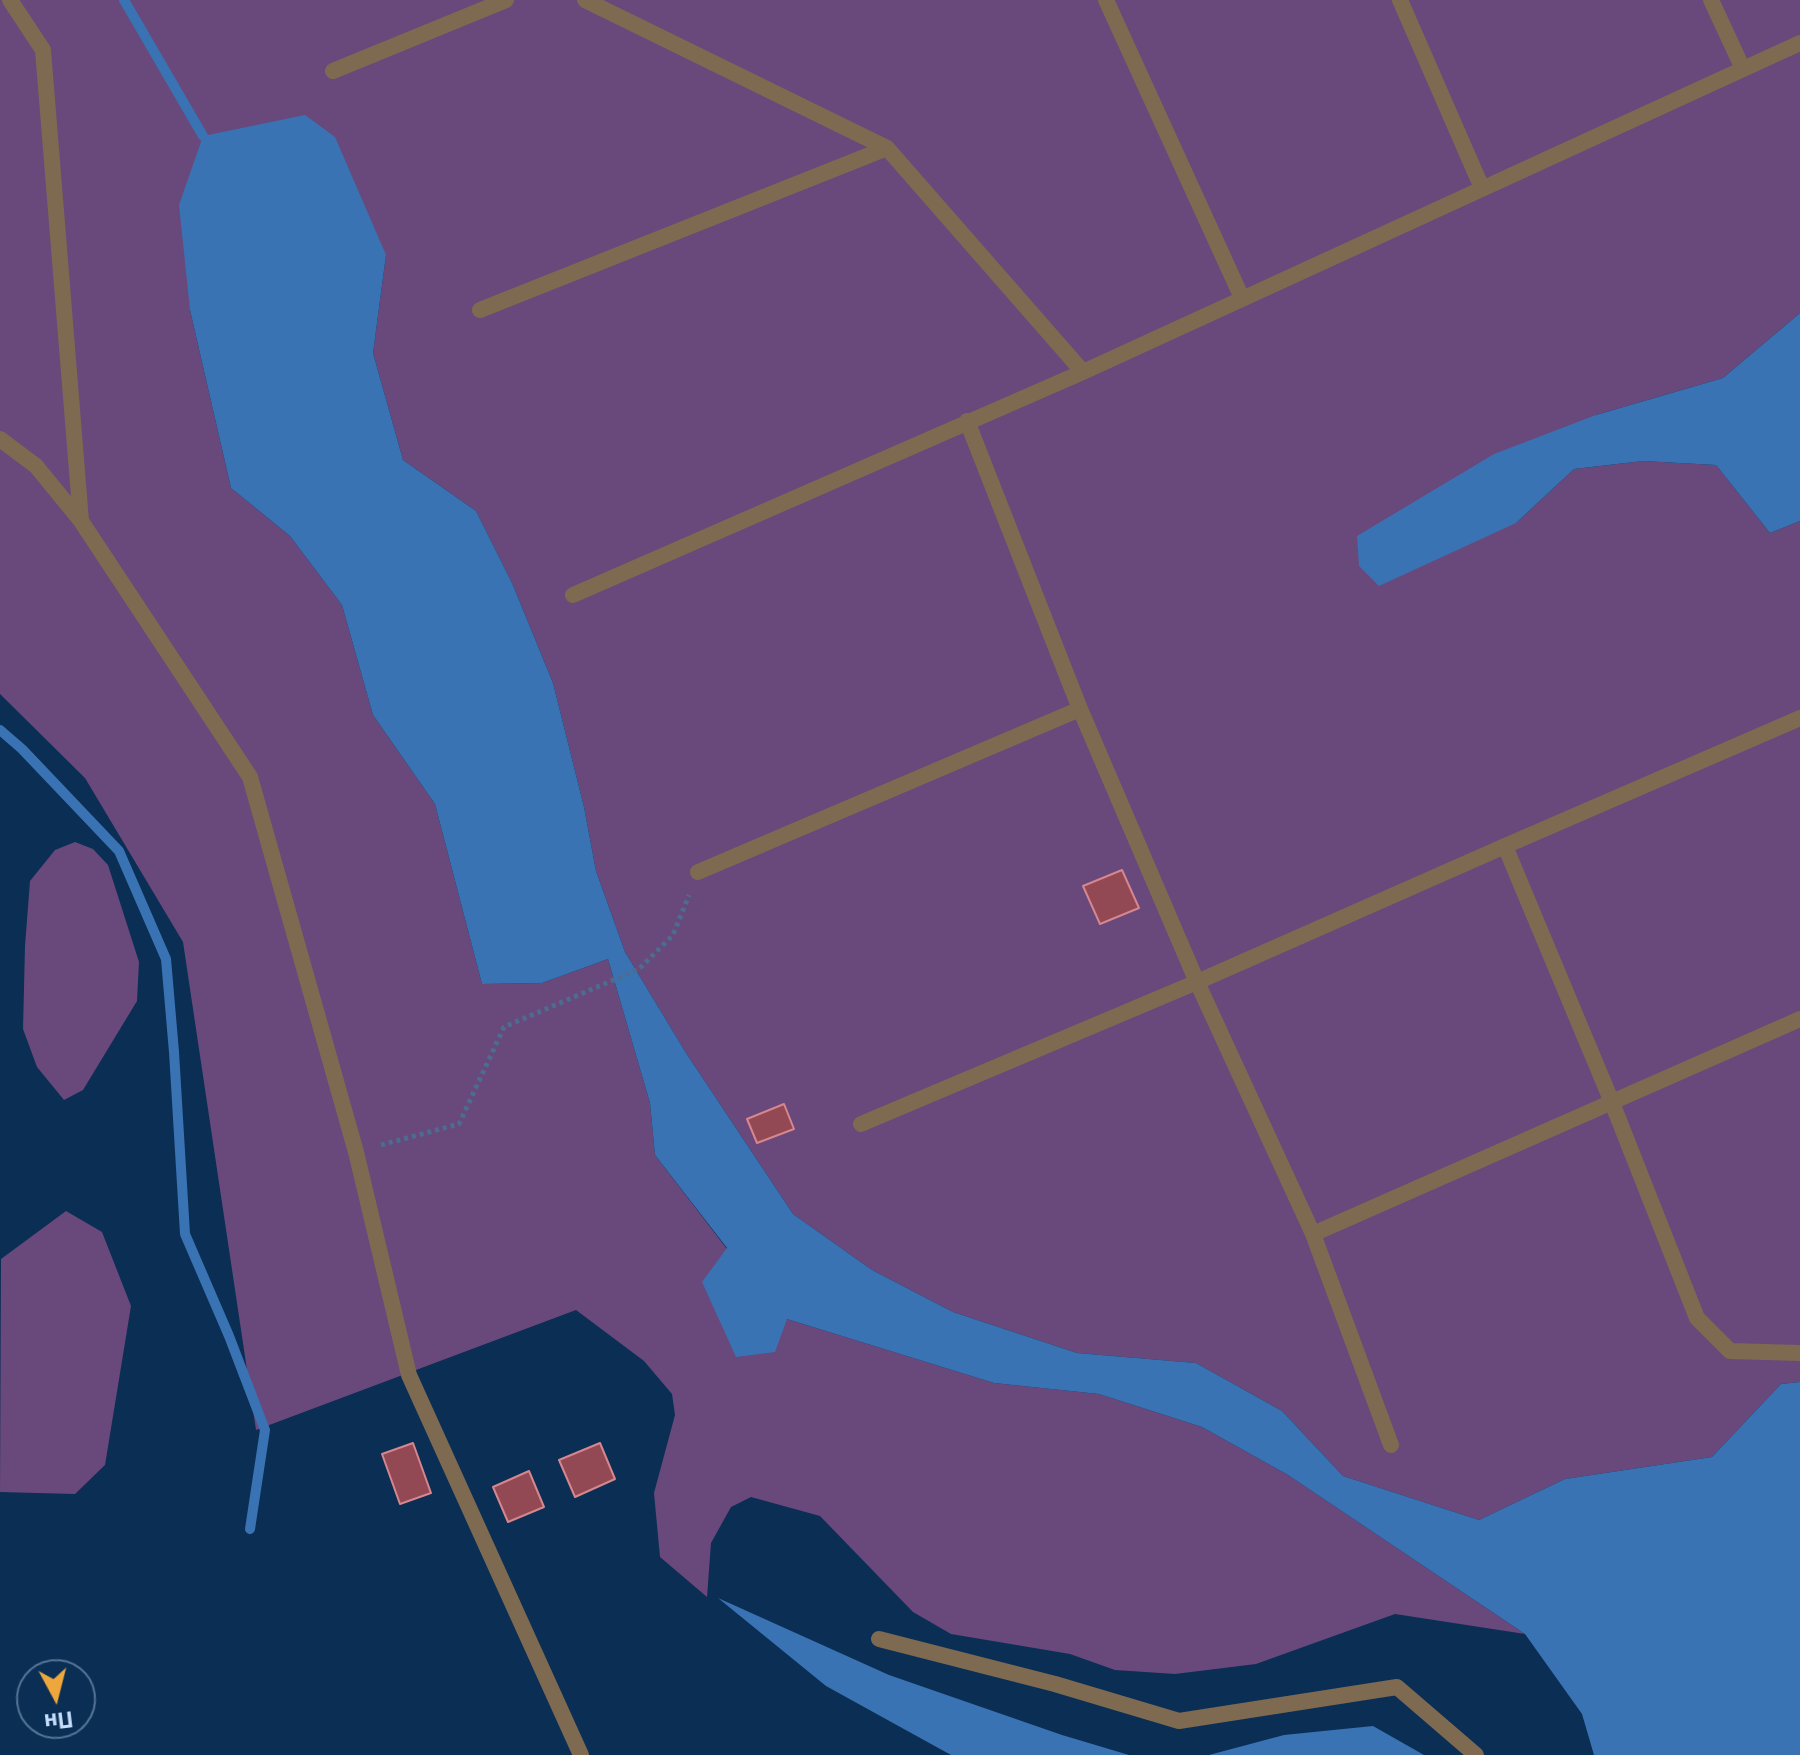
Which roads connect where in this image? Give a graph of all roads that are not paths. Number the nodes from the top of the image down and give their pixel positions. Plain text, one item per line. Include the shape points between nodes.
1 (10, 0) edge
2 (506, 0) edge
3 (585, 0) edge
4 (1106, 0) edge
5 (1400, 0) edge
6 (1711, 0) edge
7 (1800, 43) edge
8 (1743, 69) junction
9 (333, 71) dead end
10 (887, 148) junction
11 (1482, 188) junction
12 (1242, 298) junction
13 (480, 310) dead end
14 (1083, 372) junction
15 (967, 421) junction
16 (0, 439) edge
17 (81, 521) junction
18 (573, 595) dead end
19 (1080, 709) junction
20 (1800, 718) edge
21 (1505, 846) junction
22 (698, 872) road end
23 (1197, 982) junction
24 (1800, 1019) edge
25 (1611, 1100) junction
26 (861, 1124) dead end
27 (1313, 1234) junction
28 (1800, 1353) edge
29 (1391, 1445) dead end
30 (879, 1639) dead end
31 (581, 1755) edge
32 (1476, 1755) edge

1 - 17 lane via 43,50
2 - 9 lane
3 - 10 lane
4 - 12 lane
5 - 11 lane
6 - 8 lane
7 - 8 lane
8 - 11 lane
10 - 13 lane
10 - 14 lane
11 - 12 lane
12 - 14 lane
14 - 15 lane
15 - 18 lane
15 - 19 lane
16 - 17 lane via 36,466
17 - 31 lane via 250,777 356,1152 409,1375
19 - 22 lane
19 - 23 lane
20 - 21 lane
21 - 23 lane
21 - 25 lane
23 - 26 lane
23 - 27 lane
24 - 25 lane
25 - 27 lane
25 - 28 lane via 1697,1318 1730,1351
27 - 29 lane
30 - 32 lane via 1179,1721 1397,1687

